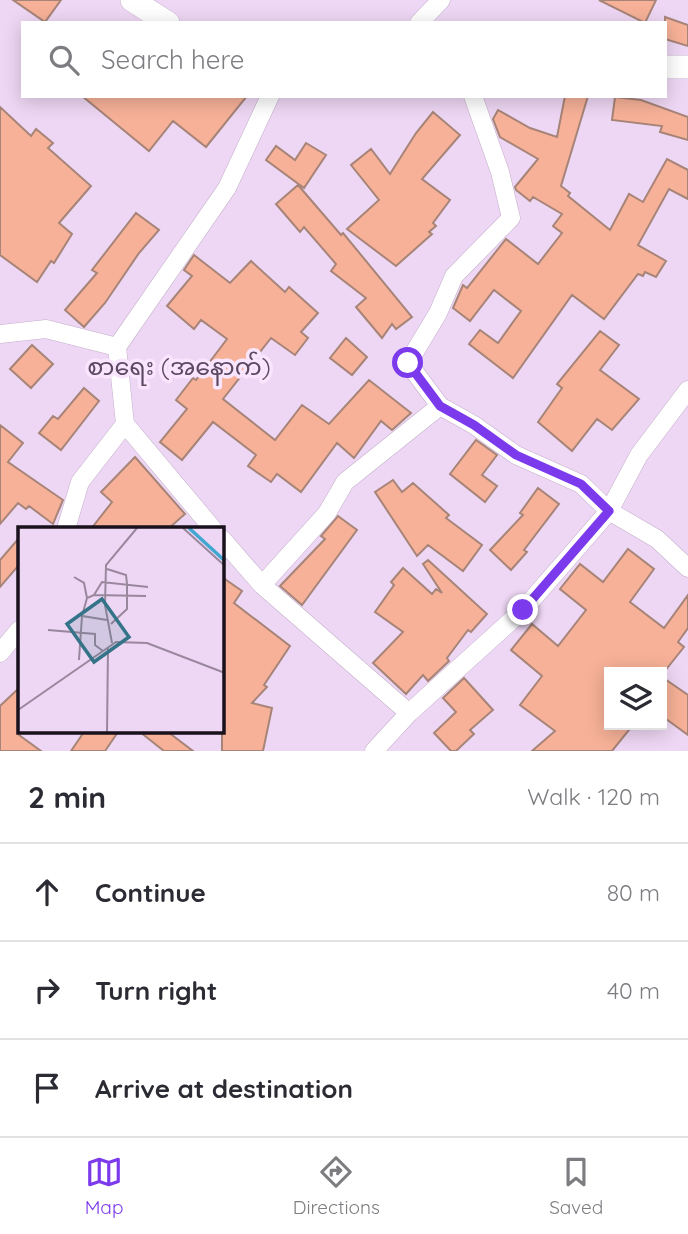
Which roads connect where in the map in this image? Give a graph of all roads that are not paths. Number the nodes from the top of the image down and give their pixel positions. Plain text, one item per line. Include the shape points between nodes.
1 (132, 0) edge
2 (441, 0) edge
3 (165, 21) edge
4 (421, 21) edge
5 (667, 67) edge
6 (688, 67) edge
7 (269, 98) edge
8 (474, 98) edge
9 (0, 334) edge
10 (117, 347) junction
11 (688, 390) edge
12 (440, 406) junction
13 (125, 424) junction
14 (609, 511) junction
15 (67, 527) edge
16 (212, 527) edge
17 (224, 541) edge
18 (688, 568) edge
19 (262, 585) junction
20 (18, 630) edge
21 (0, 653) edge
22 (409, 713) junction
23 (374, 751) edge

1 - 3 street
2 - 4 street
5 - 6 street
7 - 10 street via 227,188
8 - 12 street via 511,219 454,276 408,363
9 - 10 street via 46,329
10 - 13 street
11 - 14 street via 639,455
12 - 14 street via 516,455 581,484
12 - 19 street via 345,482 327,513
13 - 15 street via 80,482
13 - 16 street
14 - 18 street via 657,539
14 - 22 street via 523,610
17 - 19 street
19 - 22 street
20 - 21 street
22 - 23 street

